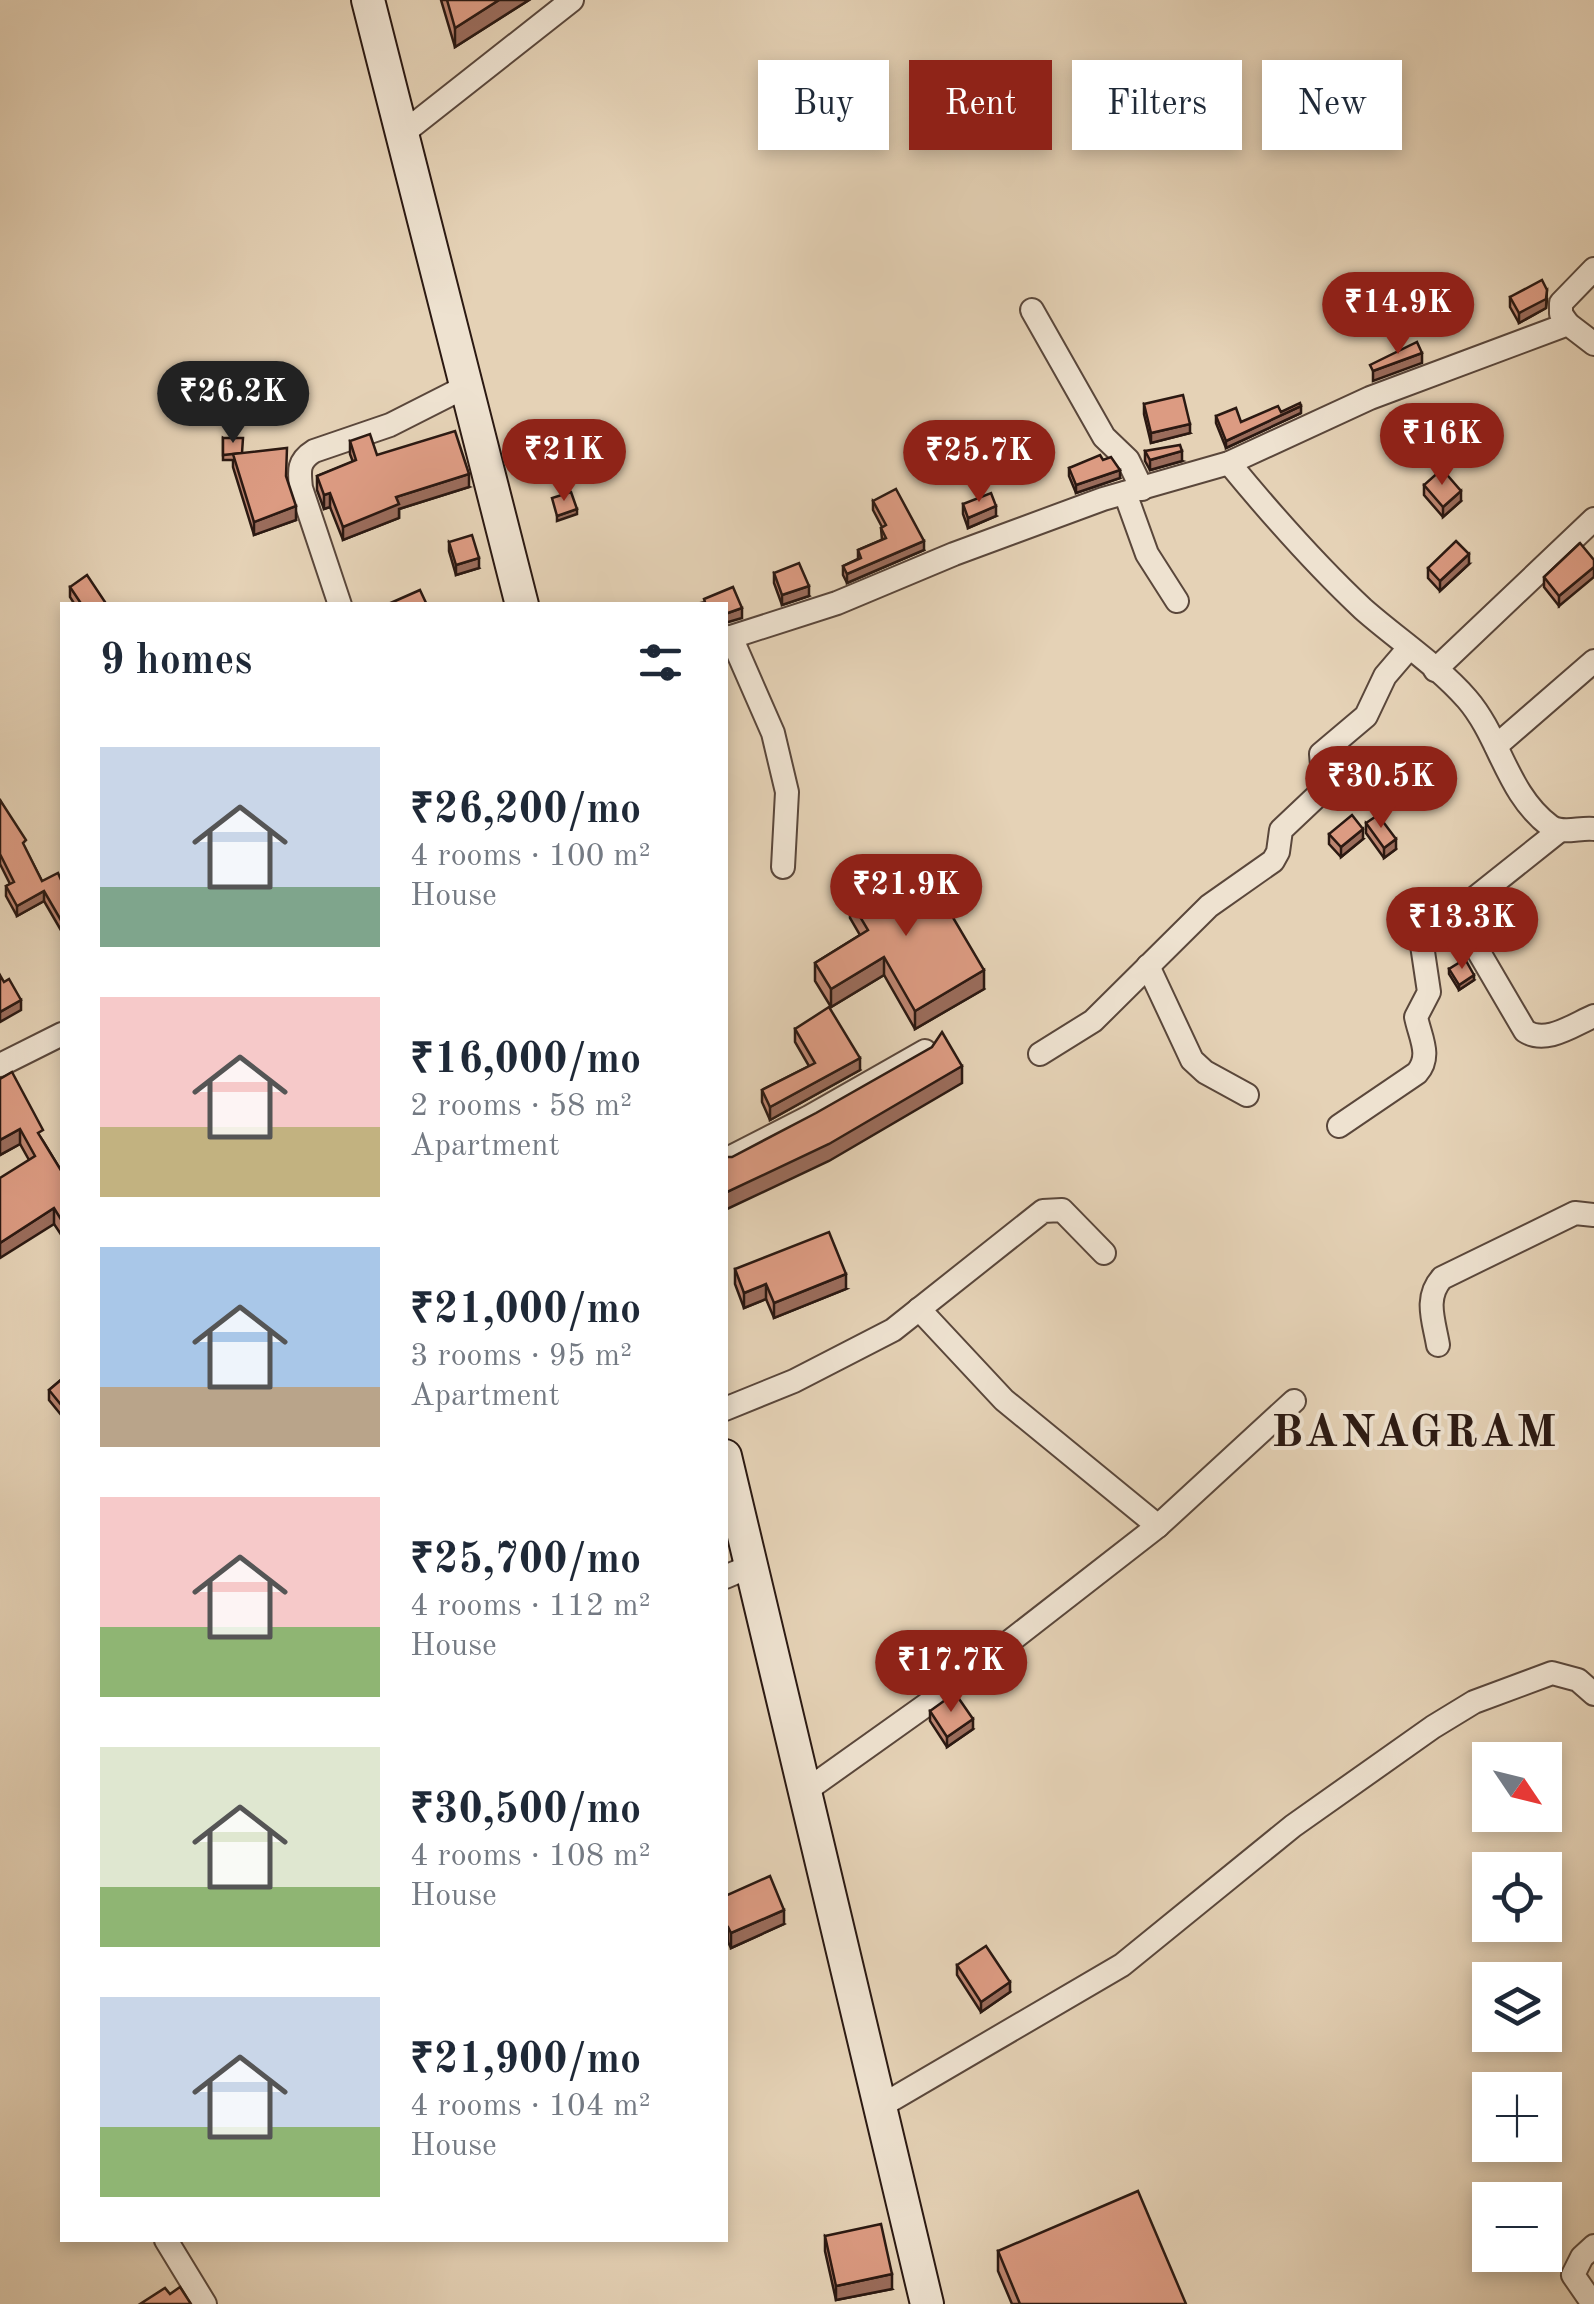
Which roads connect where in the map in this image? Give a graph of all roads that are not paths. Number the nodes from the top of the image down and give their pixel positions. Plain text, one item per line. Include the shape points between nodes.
1 (368, 0) edge
2 (572, 0) edge
3 (402, 134) junction
4 (1594, 270) edge
5 (1032, 310) dead end
6 (1568, 324) junction
7 (1594, 344) edge
8 (467, 386) junction
9 (1229, 463) junction
10 (1133, 491) junction
11 (1594, 518) edge
12 (1177, 601) dead end
13 (339, 602) edge
14 (521, 602) edge
15 (728, 638) edge
16 (1409, 648) junction
17 (1594, 661) edge
18 (1435, 670) junction
19 (1496, 746) junction
20 (1594, 829) edge
21 (1559, 831) junction
22 (784, 867) dead end
23 (1456, 914) junction
24 (1148, 966) junction
25 (1594, 1016) edge
26 (60, 1035) edge
27 (925, 1051) edge
28 (1040, 1054) dead end
29 (0, 1065) edge
30 (1246, 1095) dead end
31 (1339, 1126) dead end
32 (728, 1158) edge
33 (1594, 1215) edge
34 (1104, 1253) dead end
35 (919, 1310) junction
36 (1438, 1345) dead end
37 (1294, 1401) dead end
38 (728, 1408) edge
39 (728, 1483) edge
40 (1158, 1526) junction
41 (738, 1571) edge
42 (1594, 1694) edge
43 (804, 1792) junction
44 (881, 2106) junction
45 (167, 2242) edge
46 (1594, 2246) edge
47 (204, 2304) edge
48 (927, 2304) edge
49 (1593, 2304) edge

1 - 3 main road
2 - 3 street
3 - 8 main road
4 - 6 street via 1561,303
5 - 10 street via 1104,436 1128,460
6 - 7 street
6 - 9 street via 1370,398
8 - 13 street via 390,425 304,457 301,488
8 - 14 main road
9 - 10 street
9 - 16 street via 1272,515
10 - 12 street via 1147,554
10 - 15 street
11 - 18 street
15 - 22 street via 773,732 788,809
16 - 18 street
16 - 24 street via 1385,676 1366,716 1321,754 1324,786 1281,830 1273,861 1208,906
17 - 19 street
18 - 19 street via 1479,713
19 - 21 street via 1514,783
20 - 21 street
21 - 23 street
23 - 25 street via 1525,1031 1544,1038
23 - 31 street via 1422,946 1429,992 1416,1017 1424,1065
24 - 28 street via 1092,1021
24 - 30 street via 1192,1060
26 - 29 street
27 - 32 street
33 - 36 street via 1575,1213 1442,1278 1430,1301
34 - 35 street via 1062,1210 1043,1211
35 - 38 street via 876,1340
35 - 40 street via 1004,1400
37 - 40 street
39 - 41 main road
40 - 43 street
41 - 43 main road
42 - 44 street via 1578,1680 1552,1673 1474,1702 1294,1826 1122,1965
43 - 44 main road
44 - 48 main road
45 - 47 street
46 - 49 street via 1574,2275

